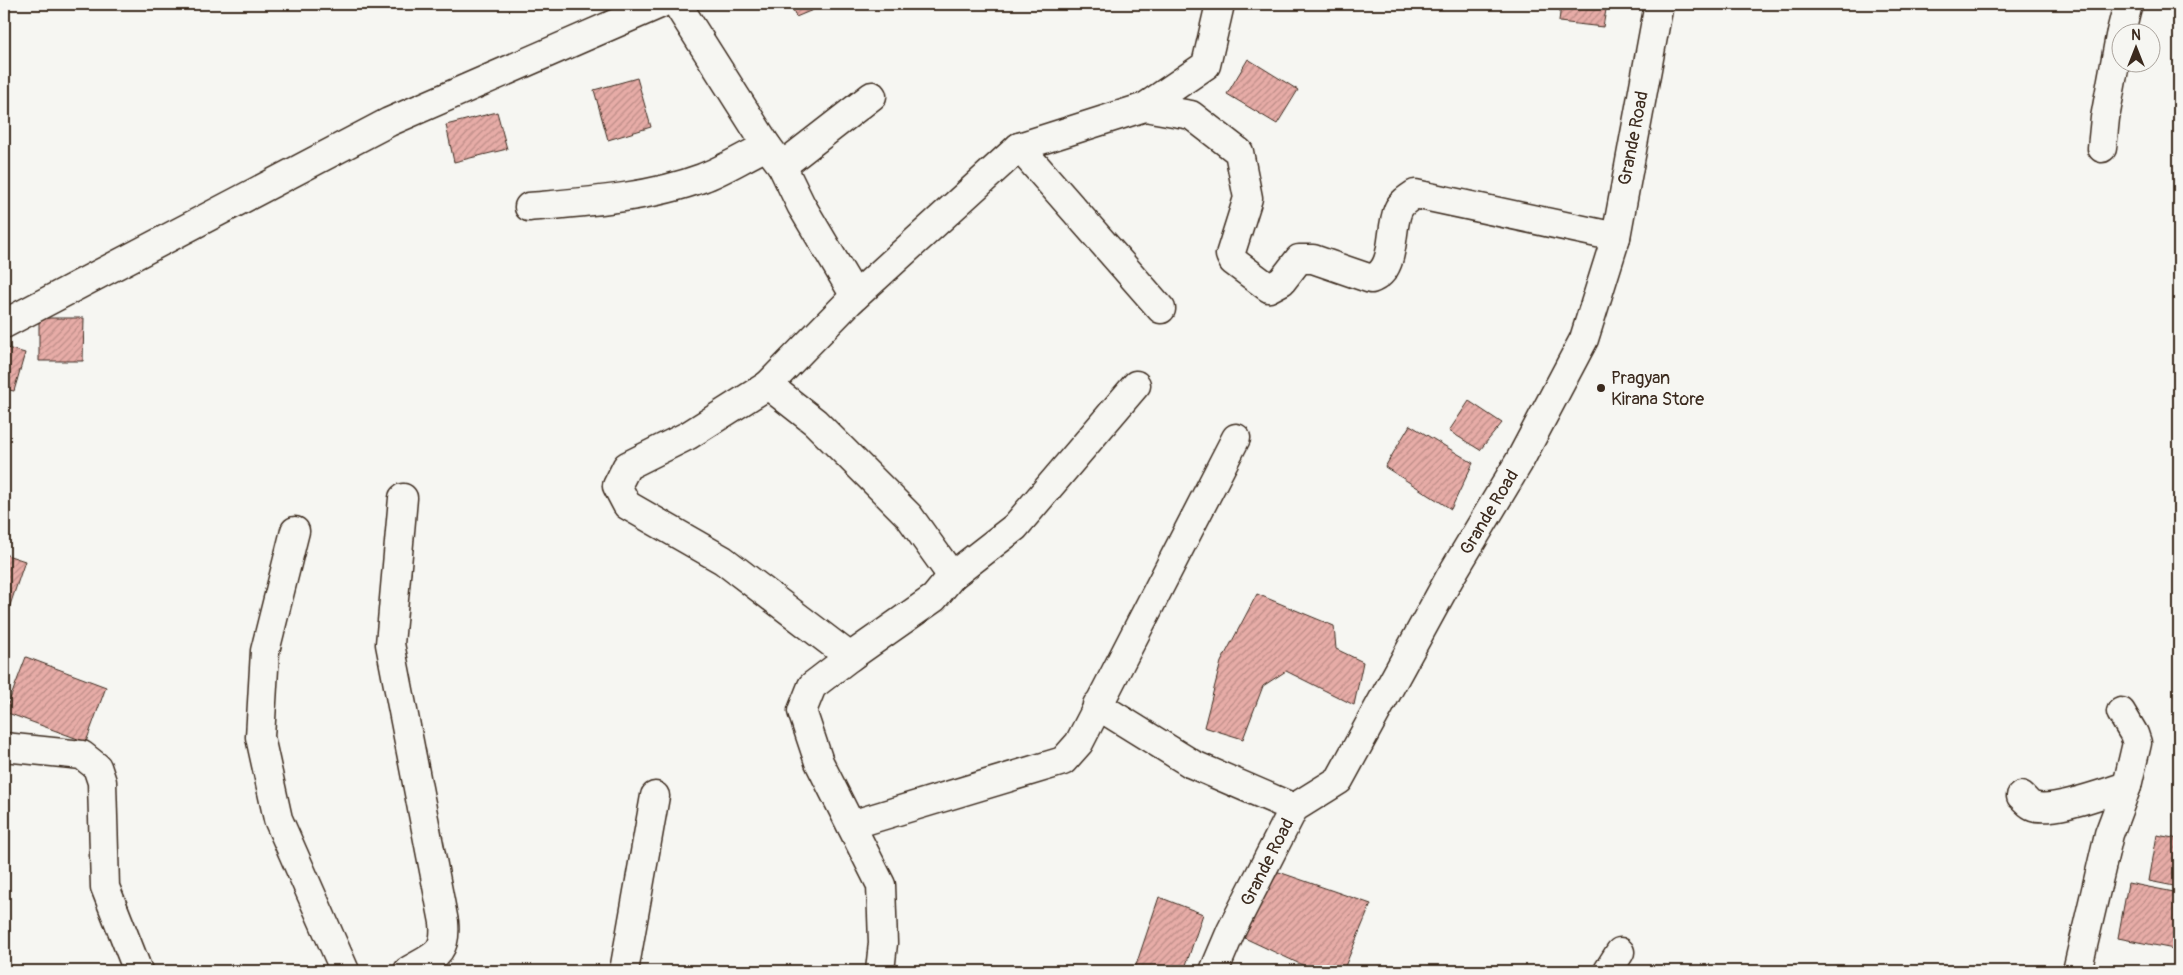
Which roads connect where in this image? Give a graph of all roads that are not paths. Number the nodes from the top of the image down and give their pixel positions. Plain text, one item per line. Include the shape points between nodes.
1 (660, 4) edge
2 (677, 4) edge
3 (1220, 4) edge
4 (1659, 4) edge
5 (2128, 4) edge
6 (2124, 22) edge
7 (2113, 72) edge
8 (872, 96) dead end
9 (1145, 107) junction
10 (1019, 148) junction
11 (2102, 148) dead end
12 (774, 156) junction
13 (529, 207) dead end
14 (1616, 237) junction
15 (855, 296) junction
16 (1161, 309) dead end
17 (4, 324) edge
18 (1136, 384) dead end
19 (768, 385) junction
20 (1236, 438) dead end
21 (403, 498) dead end
22 (295, 531) dead end
23 (952, 576) junction
24 (850, 656) junction
25 (1097, 705) junction
26 (2121, 712) dead end
27 (4, 747) edge
28 (2127, 786) junction
29 (655, 796) dead end
30 (2021, 796) dead end
31 (1294, 808) junction
32 (851, 825) junction
33 (138, 971) edge
34 (345, 971) edge
35 (408, 971) edge
36 (624, 971) edge
37 (880, 971) edge
38 (1214, 971) edge
39 (2077, 971) edge

1 - 17 street via 388,122
2 - 12 street
3 - 9 street via 1206,65
4 - 14 street, Grande Road
5 - 6 street
7 - 11 street
8 - 12 street
9 - 10 street
9 - 14 street via 1191,115 1239,152 1248,198 1230,255 1233,262 1269,288 1282,281 1299,259 1313,259 1371,279 1381,276 1386,267 1398,208 1415,194
10 - 15 street
10 - 16 street
12 - 13 street via 667,189 589,202
12 - 15 street
14 - 31 street, Grande Road via 1584,339 1519,462 1449,579 1339,780
15 - 19 street
18 - 23 street via 1015,527
19 - 23 street via 815,422 909,516
19 - 24 street via 689,435 626,466 618,486 627,505 723,560
20 - 25 street
21 - 35 street via 390,644 445,939 435,955
22 - 34 street via 264,651 260,737 278,818
23 - 24 street via 934,598
24 - 32 street via 812,686 802,711 819,762
25 - 31 street via 1192,764
25 - 32 street via 1079,743 1063,761
26 - 28 street via 2137,743
27 - 33 street via 82,755 97,767 102,782 105,887
28 - 30 street via 2071,804 2044,807 2033,806
28 - 39 street via 2109,834
29 - 36 street
31 - 38 street, Grande Road
32 - 37 street via 881,884 883,943

